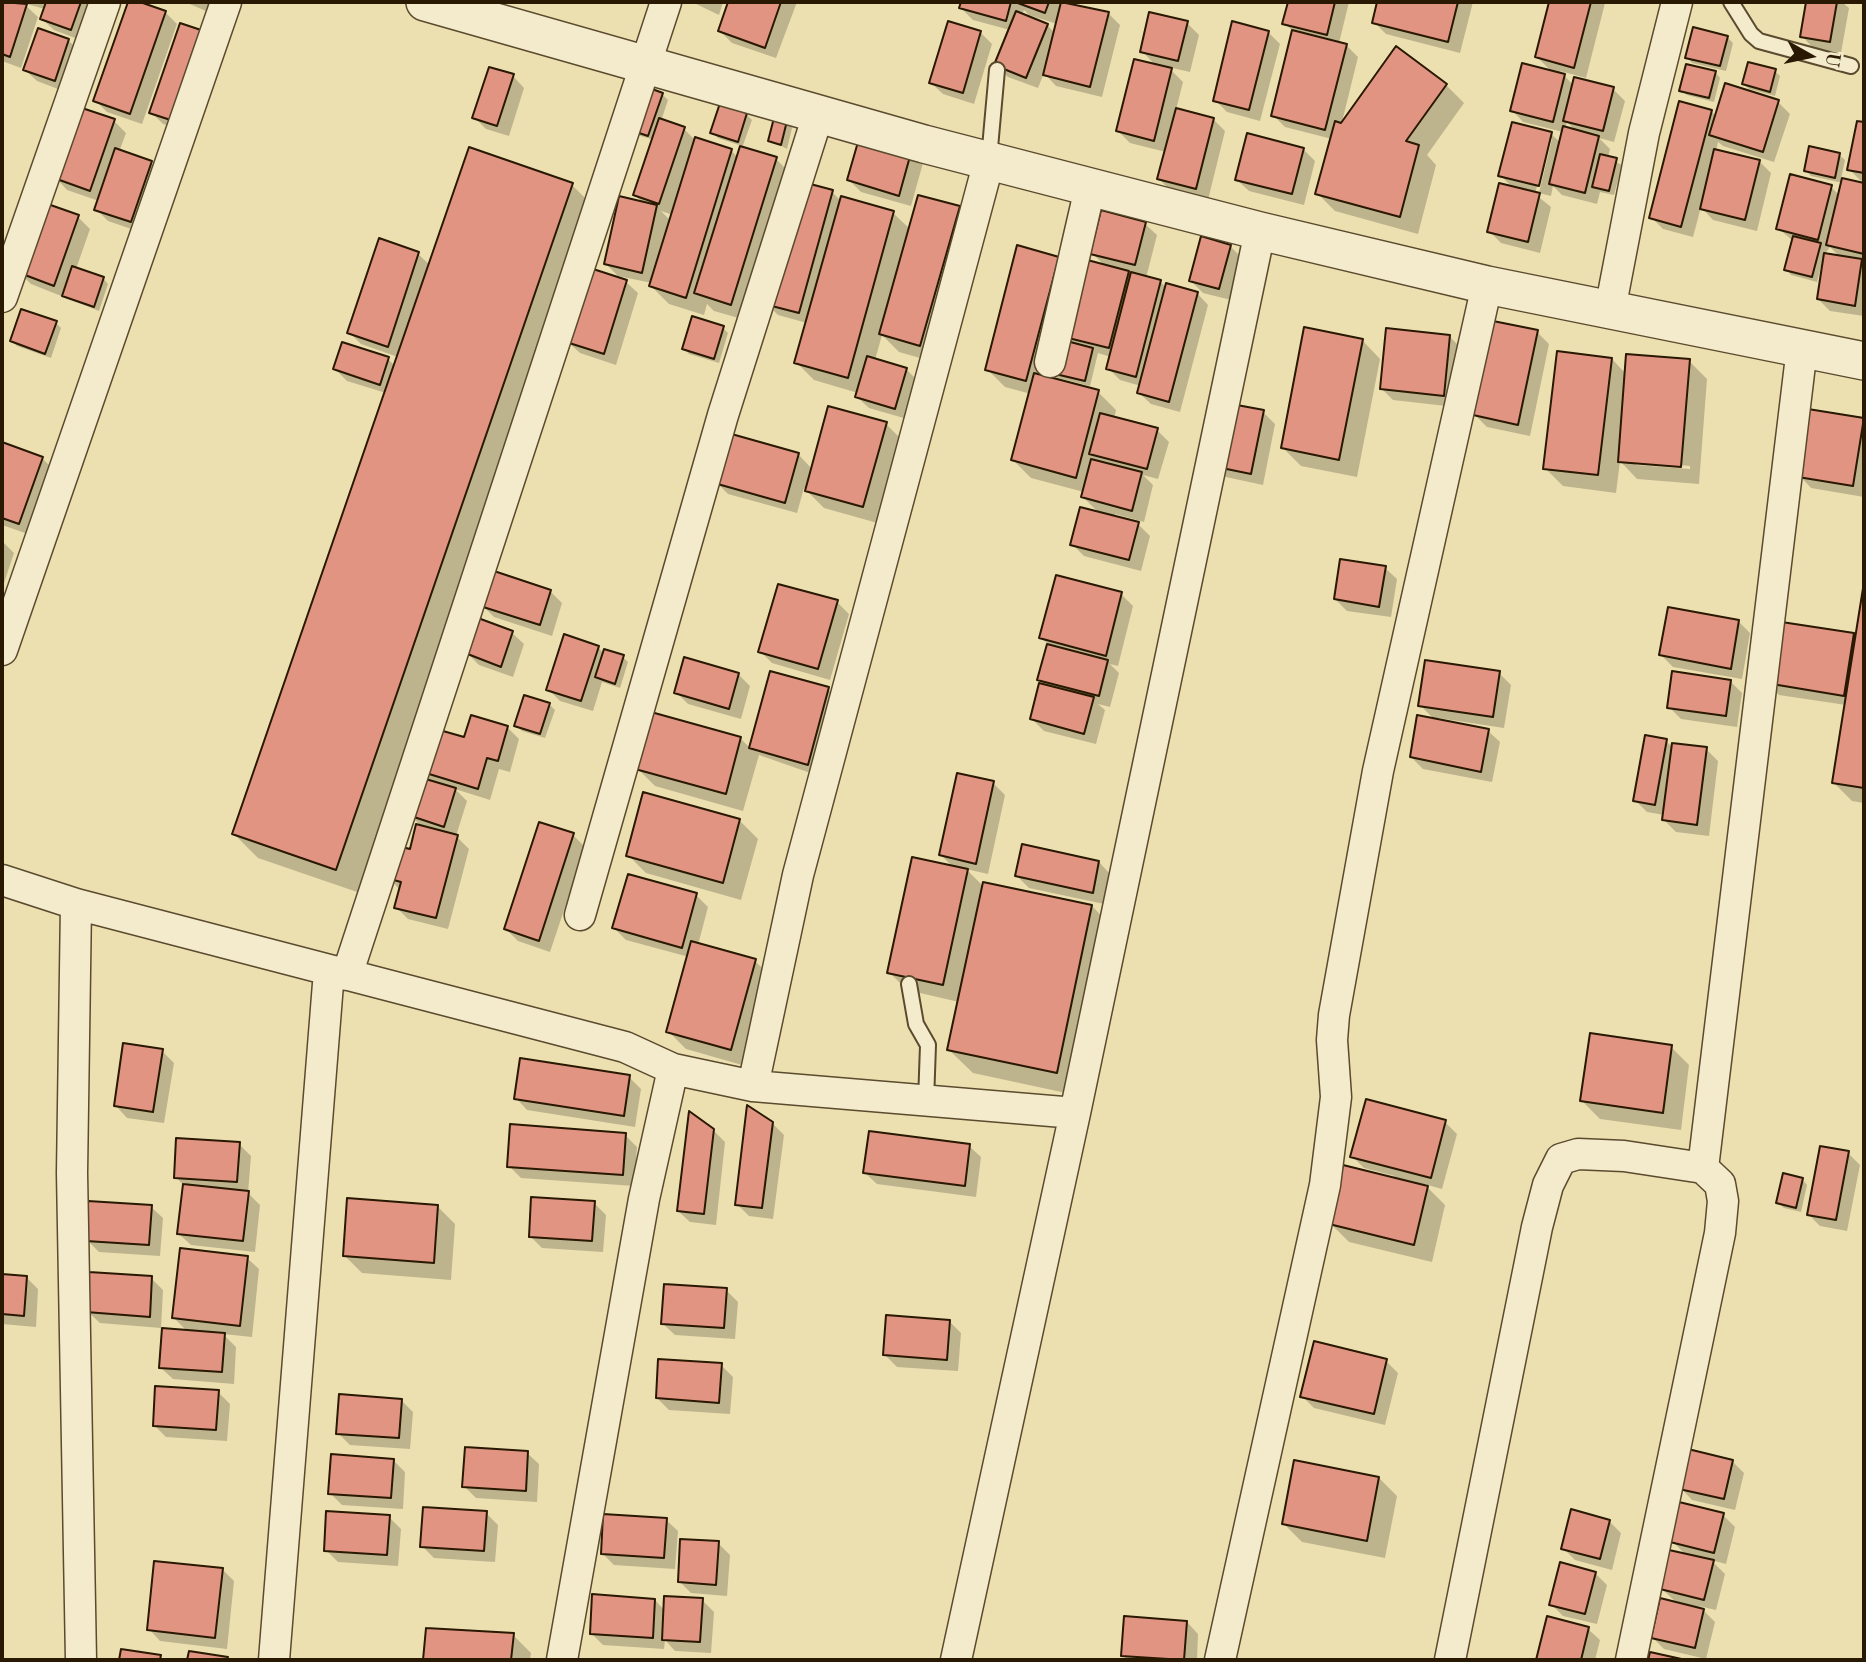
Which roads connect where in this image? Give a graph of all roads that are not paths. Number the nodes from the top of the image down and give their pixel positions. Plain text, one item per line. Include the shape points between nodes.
1 (105, 2) edge
2 (226, 2) edge
3 (425, 2) edge
4 (666, 2) edge
5 (1677, 2) edge
6 (1731, 2) edge
7 (644, 66) junction
8 (1851, 66) dead end
9 (997, 70) dead end
10 (818, 115) junction
11 (989, 161) junction
12 (1090, 188) junction
13 (1260, 231) junction
14 (1487, 285) junction
15 (2, 296) edge
16 (1609, 310) junction
17 (1802, 348) junction
18 (1864, 361) edge
19 (1050, 362) dead end
20 (2, 650) edge
21 (2, 880) edge
22 (76, 904) junction
23 (580, 915) dead end
24 (338, 973) junction
25 (909, 984) dead end
26 (673, 1069) junction
27 (753, 1086) junction
28 (926, 1102) junction
29 (1075, 1113) junction
30 (1703, 1168) junction
31 (81, 1660) edge
32 (274, 1660) edge
33 (562, 1660) edge
34 (956, 1660) edge
35 (1220, 1660) edge
36 (1450, 1660) edge
37 (1631, 1660) edge

1 - 15 street
2 - 20 street
3 - 7 street
4 - 7 street
5 - 16 street via 1644,133
6 - 8 lane via 1759,41
7 - 10 street
7 - 24 street
9 - 11 lane
10 - 11 street
10 - 23 street via 716,441
11 - 12 street
11 - 27 street via 798,875
12 - 13 street
12 - 19 street
13 - 14 street
13 - 29 street
14 - 16 street
14 - 35 street via 1378,771 1334,1015 1336,1097 1325,1185
16 - 17 street
17 - 18 street
17 - 30 street
21 - 22 street
22 - 24 street
22 - 31 street via 72,1172
24 - 26 street via 625,1047
24 - 32 street
25 - 28 lane via 916,1024 928,1045
26 - 27 street
26 - 33 street via 644,1199
27 - 28 street
28 - 29 street
29 - 34 street
30 - 36 street via 1624,1156 1578,1154 1560,1159 1537,1227
30 - 37 street via 1720,1184 1720,1233

